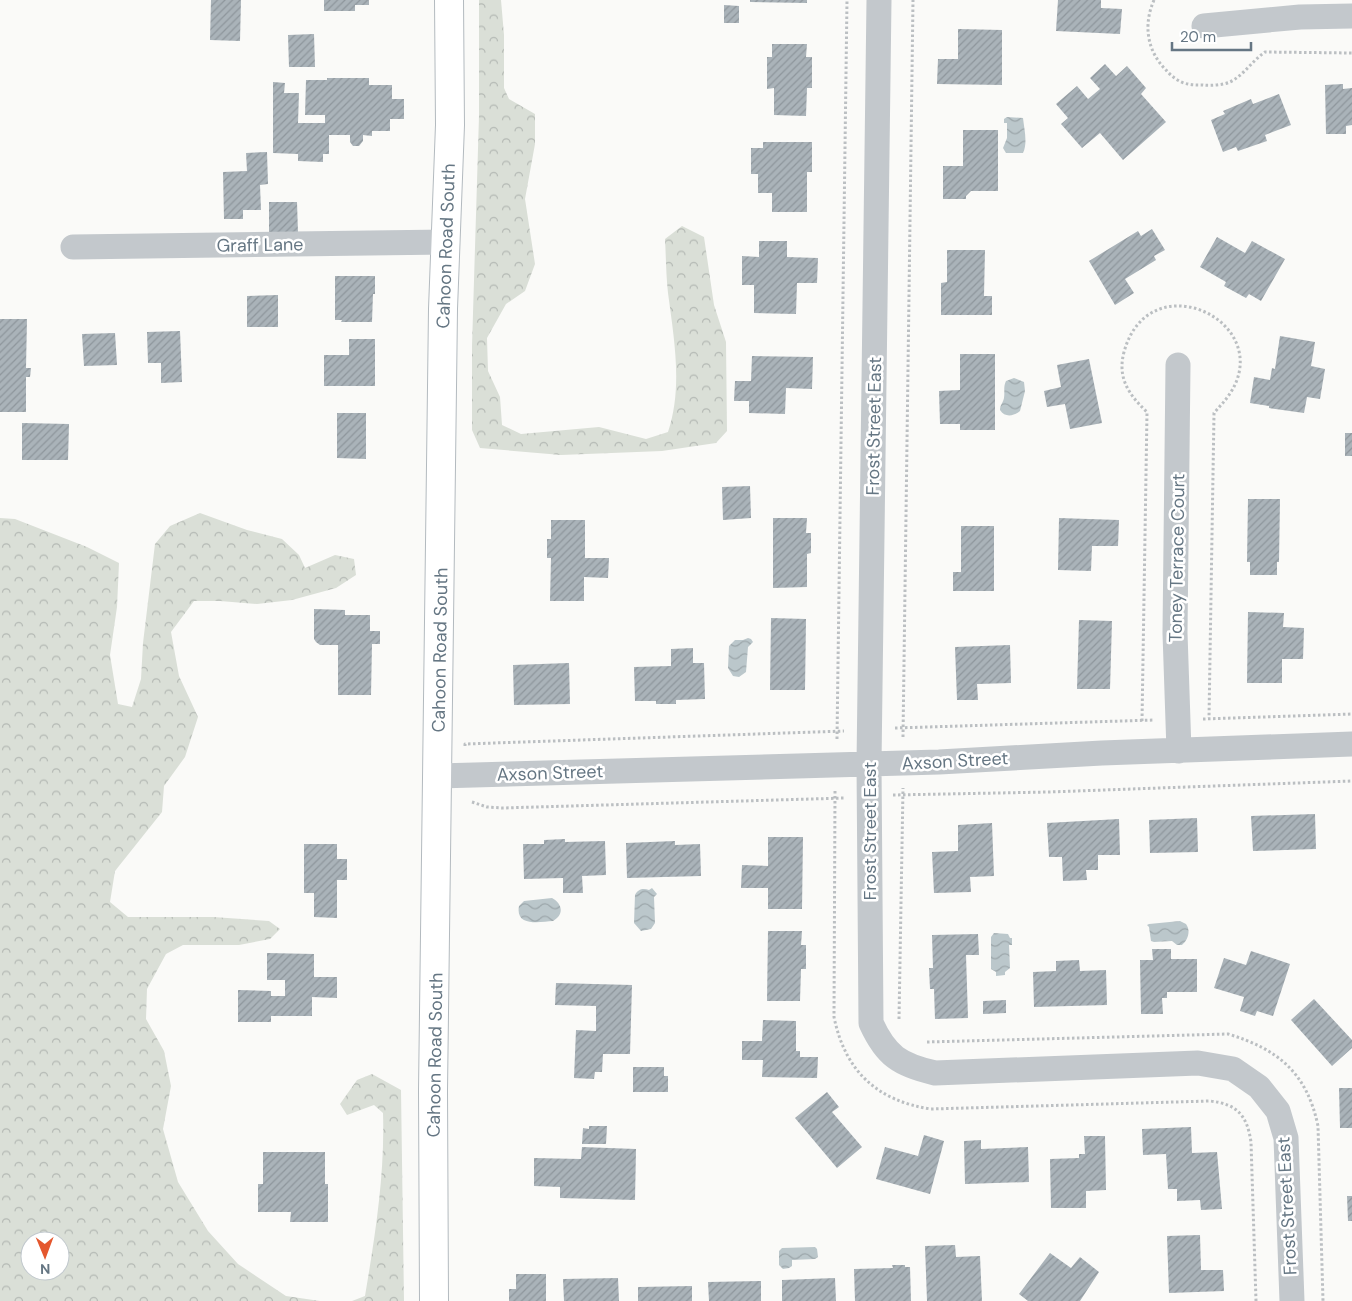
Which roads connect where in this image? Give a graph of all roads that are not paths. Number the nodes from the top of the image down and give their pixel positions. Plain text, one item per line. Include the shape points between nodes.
1 (450, 0) edge
2 (879, 0) edge
3 (1352, 16) edge
4 (1204, 26) dead end
5 (446, 242) junction
6 (73, 247) dead end
7 (1178, 366) dead end
8 (1352, 744) edge
9 (1179, 751) junction
10 (869, 764) junction
11 (438, 776) junction
12 (434, 1301) edge
13 (1292, 1301) edge

1 - 5 main road, Cahoon Road South
2 - 10 street, Frost Street East
3 - 4 street via 1300,17
5 - 6 street, Graff Lane
5 - 11 main road, Cahoon Road South
7 - 9 street, Toney Terrace Court via 1175,633
8 - 9 street, Axson Street
9 - 10 street, Axson Street
10 - 11 street, Axson Street
10 - 13 street, Frost Street East via 872,1023 879,1041 894,1058 935,1073 1198,1062 1233,1069 1259,1086 1278,1111 1286,1138
11 - 12 main road, Cahoon Road South

